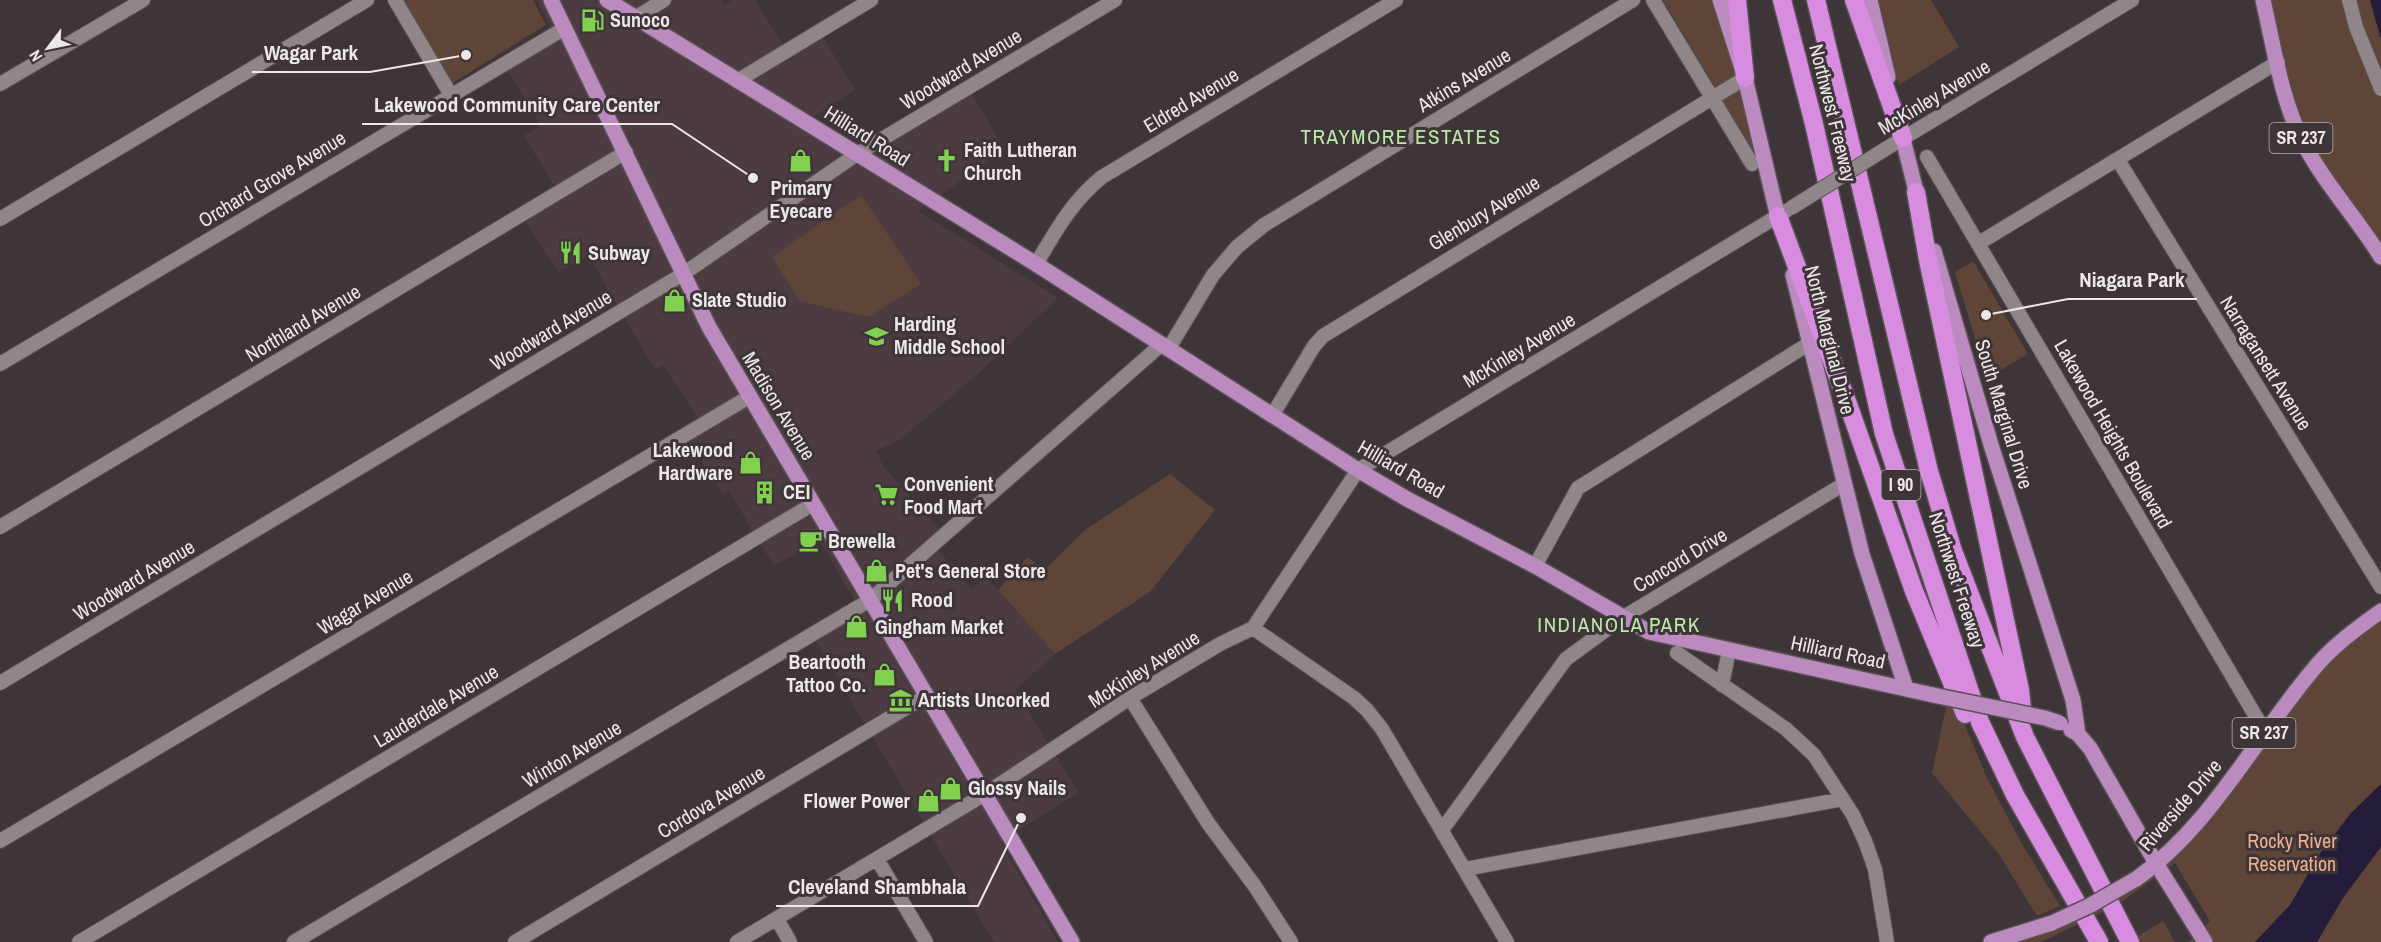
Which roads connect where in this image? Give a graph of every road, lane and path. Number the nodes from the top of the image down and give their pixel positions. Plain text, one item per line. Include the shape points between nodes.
1 (143, 0) edge
2 (367, 0) edge
3 (396, 0) edge
4 (551, 0) edge
5 (607, 0) edge
6 (664, 0) edge
7 (871, 0) edge
8 (1115, 0) edge
9 (1396, 0) edge
10 (1633, 0) edge
11 (1653, 0) edge
12 (1720, 0) edge
13 (1737, 0) edge
14 (1782, 0) edge
15 (1816, 0) edge
16 (1854, 0) edge
17 (1870, 0) edge
18 (2132, 0) edge
19 (2263, 0) edge
20 (2349, 0) edge
21 (634, 18) junction
22 (565, 28) junction
23 (2278, 62) junction
24 (1745, 78) junction
25 (738, 81) junction
26 (0, 84) edge
27 (2381, 89) edge
28 (451, 95) junction
29 (1711, 98) junction
30 (1895, 143) junction
31 (626, 152) junction
32 (857, 154) junction
33 (1927, 157) dead end
34 (2118, 160) junction
35 (1752, 164) dead end
36 (1916, 192) junction
37 (1785, 212) junction
38 (0, 219) edge
39 (1979, 243) junction
40 (2381, 257) edge
41 (1036, 264) junction
42 (683, 274) junction
43 (1810, 343) junction
44 (1166, 346) junction
45 (0, 364) edge
46 (749, 397) junction
47 (1273, 414) junction
48 (1358, 470) junction
49 (1844, 484) junction
50 (813, 504) junction
51 (0, 527) edge
52 (1535, 567) junction
53 (2381, 587) edge
54 (870, 600) junction
55 (2381, 611) edge
56 (1622, 618) junction
57 (1253, 628) junction
58 (1730, 650) junction
59 (1677, 653) dead end
60 (0, 682) edge
61 (1722, 685) junction
62 (1906, 688) junction
63 (927, 696) junction
64 (1130, 698) junction
65 (2265, 732) junction
66 (2078, 734) junction
67 (2025, 737) junction
68 (985, 794) junction
69 (1844, 799) junction
70 (1442, 830) junction
71 (0, 841) edge
72 (876, 859) junction
73 (2157, 865) junction
74 (1465, 869) junction
75 (777, 919) junction
76 (2097, 938) edge
77 (2130, 941) edge
78 (79, 942) edge
79 (294, 942) edge
80 (515, 942) edge
81 (737, 942) edge
82 (790, 942) edge
83 (926, 942) edge
84 (1072, 942) edge
85 (1291, 942) edge
86 (1507, 942) edge
87 (1887, 942) edge
88 (1991, 942) edge
89 (2205, 942) edge

1 - 26 street
2 - 38 street
3 - 28 street
4 - 22 main road, Madison Avenue
5 - 21 main road, Hilliard Road
6 - 21 street
7 - 25 street
8 - 32 street, Woodward Avenue
9 - 41 street, Eldred Avenue via 1102,177 1077,199
10 - 44 street, Atkins Avenue via 1264,225 1237,247 1213,275
11 - 29 street
12 - 24 main road, North Marginal Drive
13 - 24 highway
14 - 76 highway, Northwest Freeway / I 90 via 1884,434 1973,700 2014,795
15 - 67 highway, Northwest Freeway / I 90 via 1929,471 1953,551
16 - 30 highway
17 - 30 main road, South Marginal Drive
18 - 30 street, McKinley Avenue
19 - 23 main road, SR 237
20 - 27 street
21 - 25 main road, Hilliard Road
22 - 28 street, Orchard Grove Avenue
22 - 31 main road, Madison Avenue
23 - 34 street
23 - 40 main road, SR 237 via 2287,103 2302,142
24 - 29 street, Glenbury Avenue
24 - 37 main road, North Marginal Drive
25 - 32 main road, Hilliard Road
28 - 45 street, Orchard Grove Avenue
29 - 35 street
29 - 47 street, Glenbury Avenue via 1323,336
30 - 36 main road, South Marginal Drive
30 - 37 street, McKinley Avenue, bridge
31 - 42 main road, Madison Avenue
31 - 51 street, Northland Avenue
32 - 41 main road, Hilliard Road
32 - 42 street, Woodward Avenue
33 - 39 street, Lakewood Heights Boulevard
34 - 39 street
34 - 53 street, Narragansett Avenue
36 - 66 main road, South Marginal Drive via 2073,700
36 - 67 highway via 2020,690
37 - 43 main road, North Marginal Drive
37 - 48 street, McKinley Avenue
37 - 76 highway via 1914,591 1970,726 2036,848
39 - 65 street, Lakewood Heights Boulevard
41 - 44 main road, Hilliard Road
42 - 46 main road, Madison Avenue
42 - 60 street, Woodward Avenue
43 - 49 main road, North Marginal Drive
43 - 52 street via 1578,488
44 - 47 main road, Hilliard Road
44 - 54 street, Atkins Avenue
46 - 50 main road, Madison Avenue
46 - 71 street, Wagar Avenue
47 - 48 main road, Hilliard Road
48 - 52 main road, Hilliard Road
48 - 57 street, McKinley Avenue
49 - 56 street, Concord Drive
49 - 62 main road, North Marginal Drive via 1862,554
50 - 54 main road, Madison Avenue
50 - 78 street, Lauderdale Avenue
52 - 56 main road, Hilliard Road
54 - 63 main road, Madison Avenue
54 - 79 street, Winton Avenue
55 - 65 main road, Riverside Drive / SR 237 via 2313,668
56 - 58 main road, Hilliard Road via 1648,632
56 - 70 street, Concord Drive via 1574,652 1553,674
57 - 64 street, McKinley Avenue
57 - 70 street via 1367,710
58 - 61 street
58 - 62 main road, Hilliard Road
59 - 61 street
61 - 69 street via 1786,729 1814,754
62 - 66 main road, Hilliard Road, bridge via 2060,723
63 - 68 main road, Madison Avenue
63 - 80 street, Cordova Avenue
64 - 68 street, McKinley Avenue
64 - 85 street via 1208,823
65 - 73 main road, Riverside Drive / SR 237 via 2203,816
66 - 73 main road, Hilliard Road via 2090,748
67 - 77 highway, Northwest Freeway / I 90
68 - 72 street, McKinley Avenue
68 - 84 main road, Madison Avenue
69 - 74 street
69 - 87 street via 1875,869
70 - 74 street
72 - 75 street, McKinley Avenue
72 - 83 street
73 - 88 main road, Riverside Drive / SR 237, bridge via 2089,906 2052,923
73 - 89 main road, Hilliard Road
74 - 86 street
75 - 81 street, McKinley Avenue
75 - 82 street

